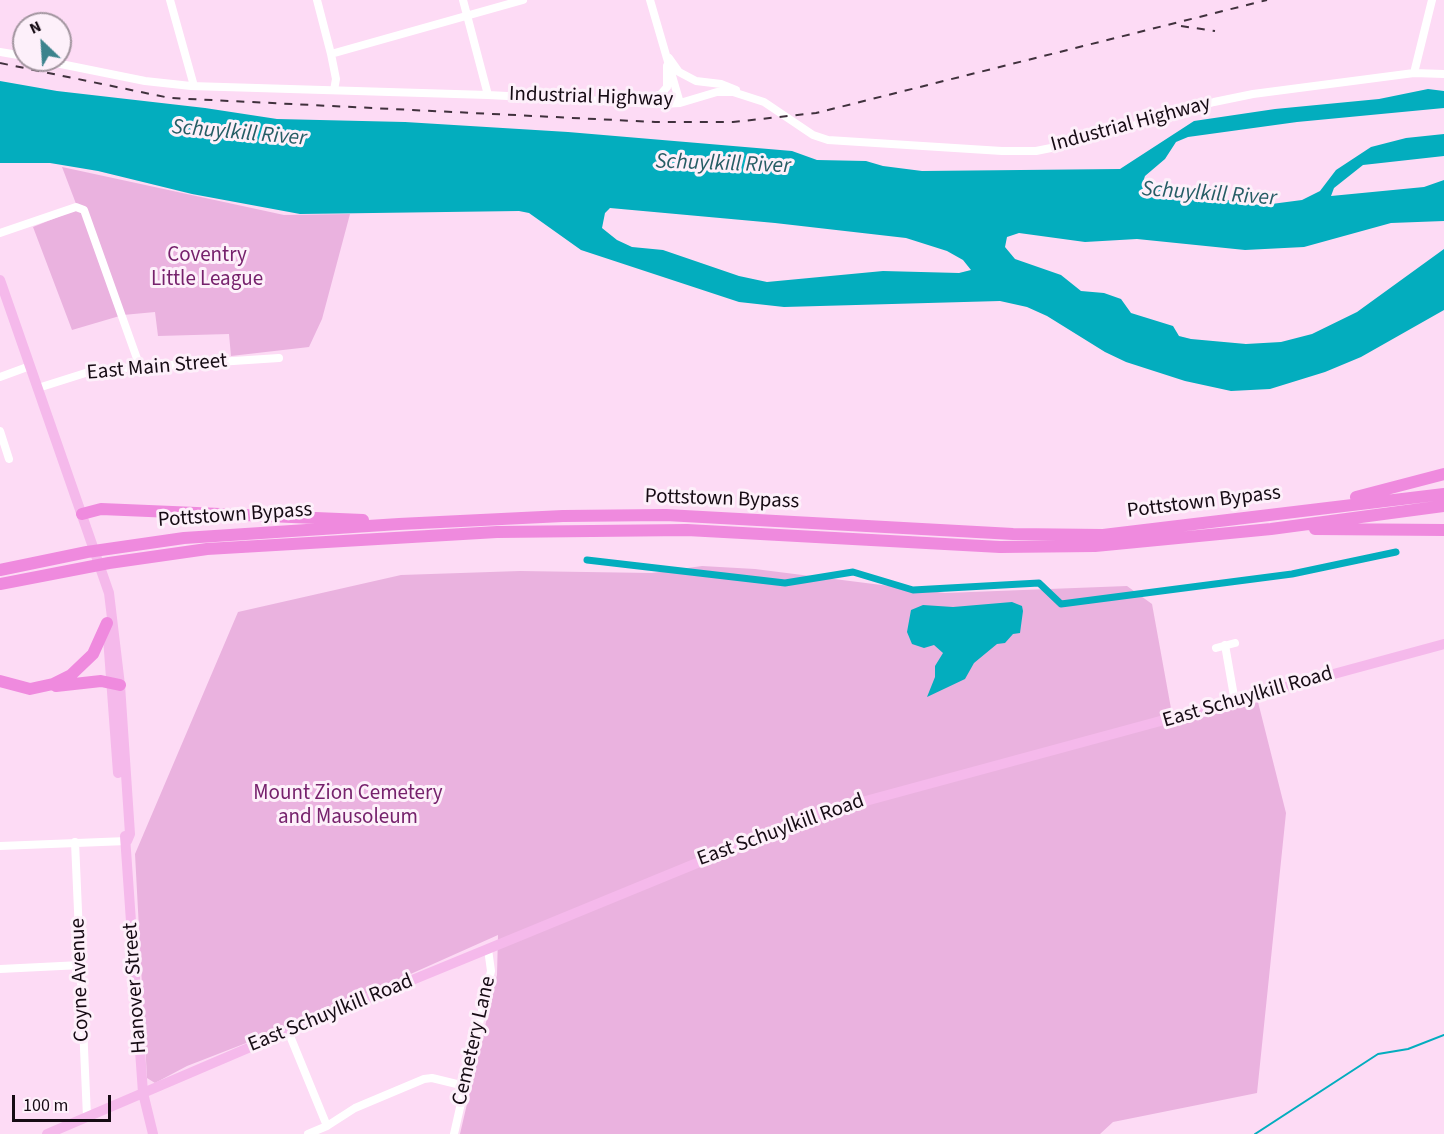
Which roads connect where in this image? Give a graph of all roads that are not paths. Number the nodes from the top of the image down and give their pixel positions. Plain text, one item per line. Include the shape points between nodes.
1 (170, 0) edge
2 (316, 0) edge
3 (464, 0) edge
4 (523, 0) edge
5 (650, 0) edge
6 (1432, 0) edge
7 (468, 15) junction
8 (332, 54) junction
9 (667, 54) junction
10 (72, 66) edge
11 (1414, 73) junction
12 (1444, 74) edge
13 (194, 86) junction
14 (334, 90) junction
15 (488, 95) junction
16 (756, 98) junction
17 (628, 101) junction
18 (680, 103) junction
19 (0, 233) edge
20 (0, 280) edge
21 (279, 358) dead end
22 (30, 366) junction
23 (140, 367) junction
24 (0, 377) edge
25 (38, 388) junction
26 (0, 431) edge
27 (9, 459) dead end
28 (1444, 474) edge
29 (1444, 494) edge
30 (1444, 506) edge
31 (82, 514) junction
32 (1210, 522) junction
33 (399, 524) junction
34 (1271, 529) junction
35 (1444, 530) edge
36 (106, 568) junction
37 (0, 570) edge
38 (27, 578) junction
39 (0, 584) edge
40 (0, 590) edge
41 (107, 623) junction
42 (1235, 643) dead end
43 (1444, 644) edge
44 (0, 681) edge
45 (116, 684) junction
46 (30, 689) junction
47 (1235, 702) junction
48 (127, 841) junction
49 (75, 842) junction
50 (0, 846) edge
51 (488, 949) junction
52 (81, 965) junction
53 (0, 969) edge
54 (288, 1031) junction
55 (465, 1086) junction
56 (143, 1093) junction
57 (87, 1117) junction
58 (327, 1126) junction
59 (47, 1134) edge
60 (153, 1134) edge
61 (308, 1134) edge
62 (454, 1134) edge

1 - 13 street
2 - 8 street
3 - 7 street
4 - 7 street
5 - 9 street
6 - 11 street
7 - 8 street
7 - 15 street
8 - 14 street
9 - 16 street via 679,72 696,81 721,84
9 - 17 street via 667,87 652,99
9 - 18 street
10 - 13 street, Industrial Highway
11 - 12 street, Industrial Highway
11 - 16 street, Industrial Highway via 1223,100 1036,151 828,140 813,135
13 - 14 street, Industrial Highway
14 - 15 street, Industrial Highway
15 - 17 street, Industrial Highway
16 - 18 street, Industrial Highway via 717,92
17 - 18 street, Industrial Highway
19 - 23 street via 81,208
20 - 22 main road, Hanover Street
21 - 23 street, East Main Street
22 - 24 street
22 - 25 main road, Hanover Street
23 - 25 street, East Main Street via 96,370
25 - 31 main road, Hanover Street
26 - 27 street
28 - 32 highway via 1368,495
29 - 32 highway, Pottstown Bypass
30 - 34 highway, Pottstown Bypass
31 - 33 highway via 101,509 183,511
31 - 36 main road, Hanover Street
32 - 33 highway, Pottstown Bypass via 1103,535 1013,534 666,515
33 - 37 highway, Pottstown Bypass via 207,536 104,549
34 - 35 highway
34 - 36 highway, Pottstown Bypass via 1143,543 1043,547 687,530 558,530 207,549
36 - 38 highway, Pottstown Bypass via 91,566
36 - 41 main road, Hanover Street
36 - 45 main road, Hanover Street via 114,620
38 - 39 highway, Pottstown Bypass
38 - 40 highway via 21,585
41 - 45 main road, Hanover Street
41 - 46 highway via 93,654 76,672 53,684
42 - 47 street via 1220,646
43 - 47 main road, East Schuylkill Road
44 - 46 highway
45 - 46 highway via 100,681
45 - 48 main road, Hanover Street via 130,834
47 - 51 main road, East Schuylkill Road via 823,812
48 - 49 street
48 - 56 main road, Hanover Street
49 - 50 street
49 - 52 street, Coyne Avenue
51 - 54 main road, East Schuylkill Road
51 - 55 street, Cemetery Lane via 491,971
52 - 53 street
52 - 57 street, Coyne Avenue
54 - 56 main road, East Schuylkill Road
54 - 58 street
55 - 58 street via 424,1079 355,1108
55 - 62 street, Cemetery Lane
56 - 57 main road, East Schuylkill Road
56 - 60 main road, Hanover Street
57 - 59 main road, East Schuylkill Road
58 - 61 street

